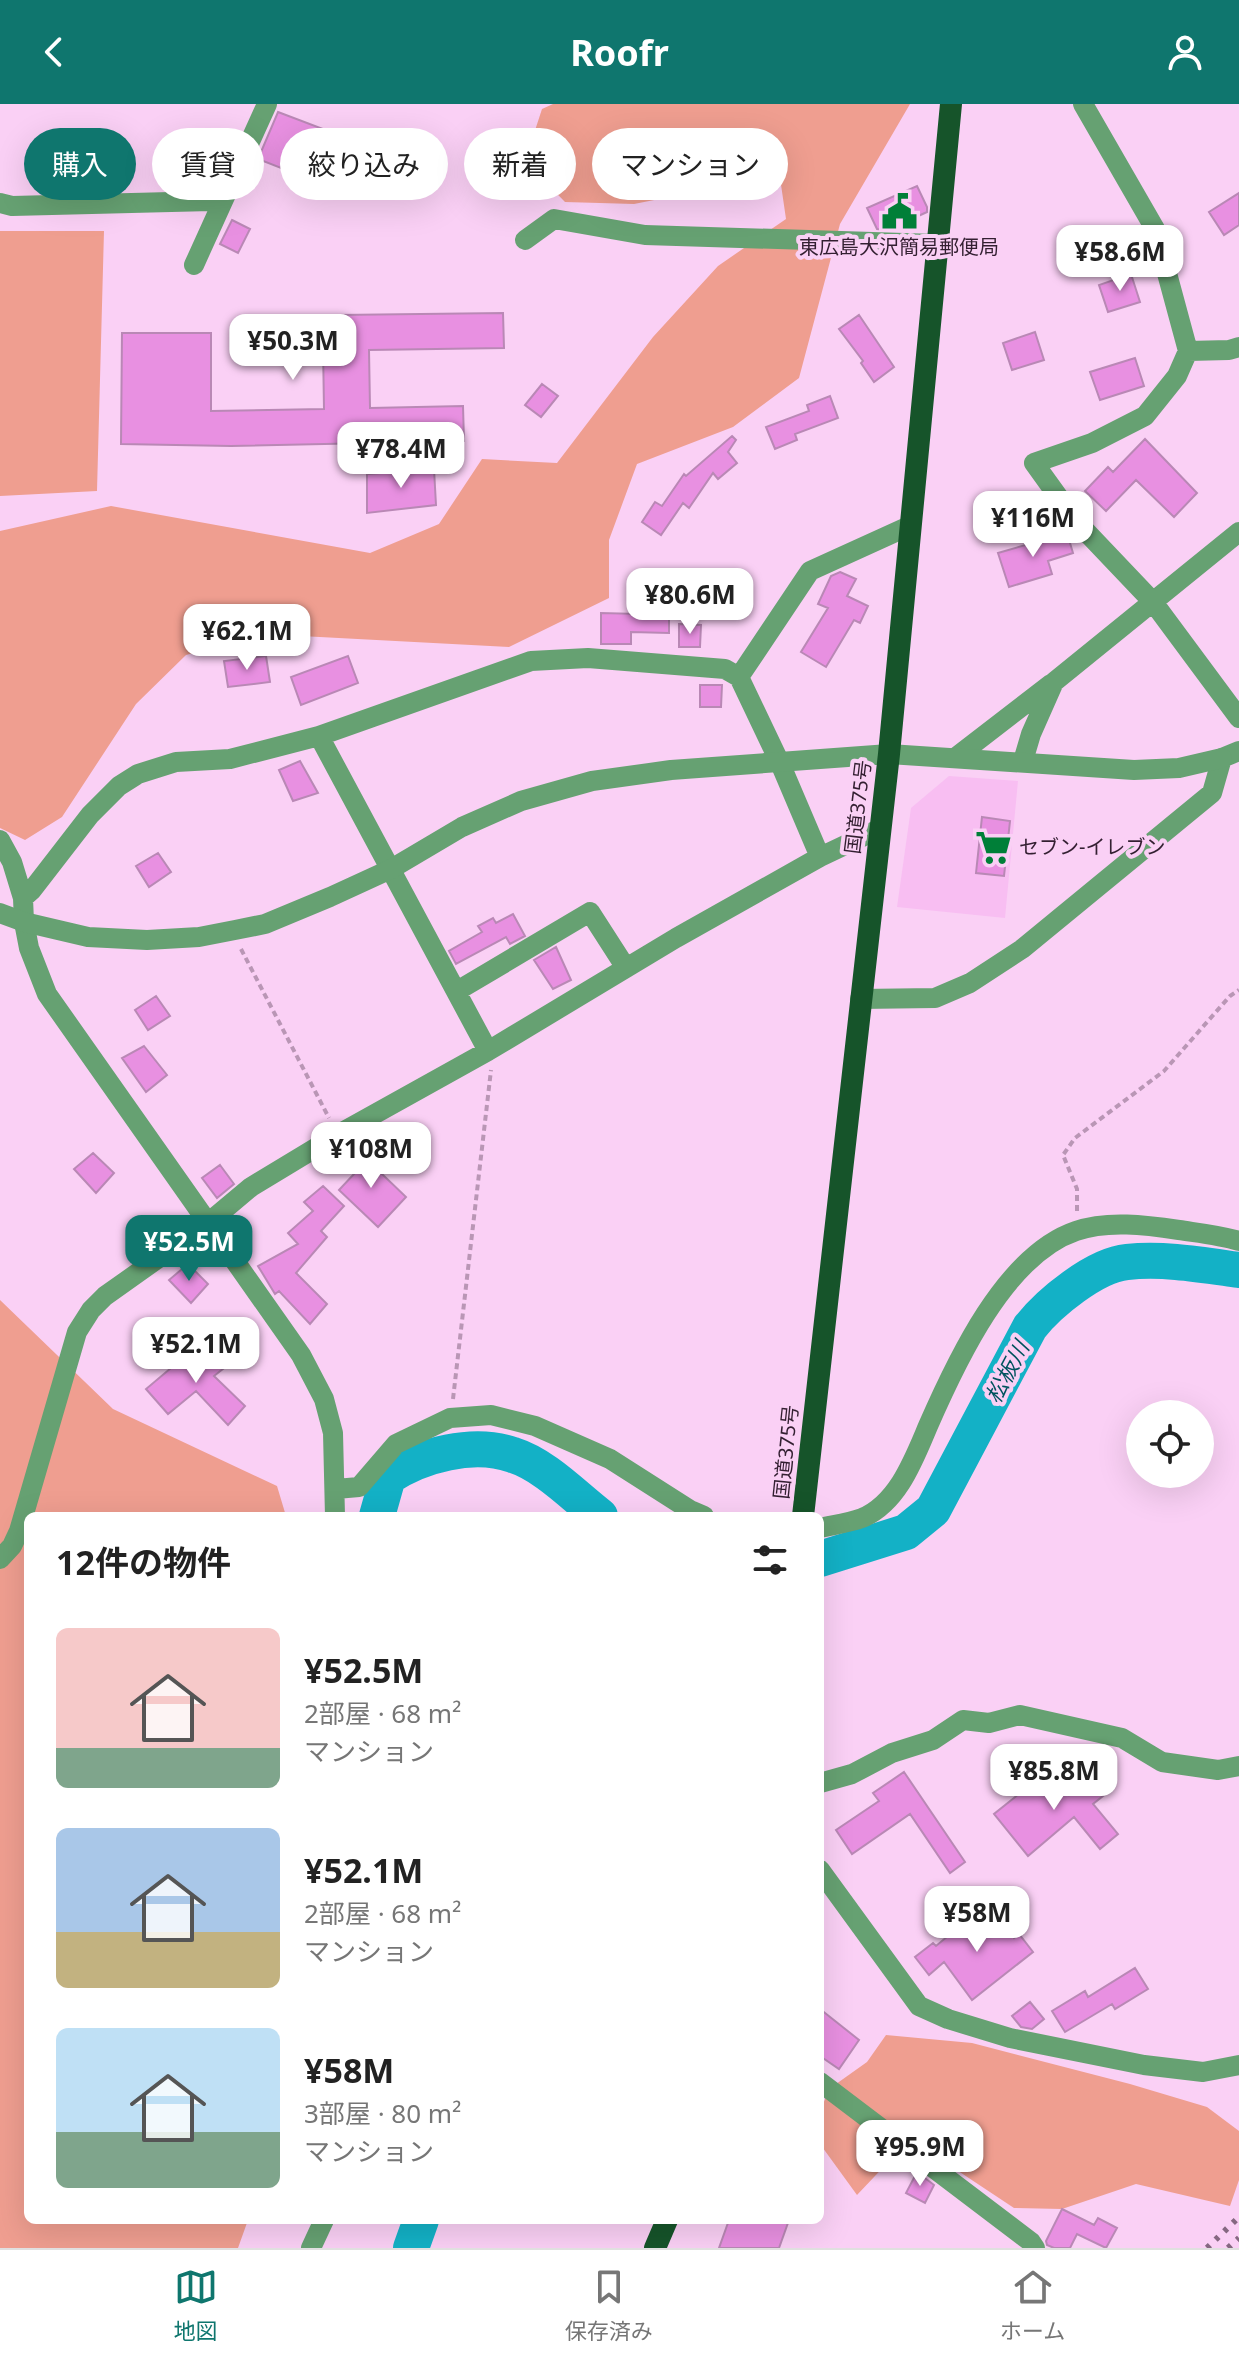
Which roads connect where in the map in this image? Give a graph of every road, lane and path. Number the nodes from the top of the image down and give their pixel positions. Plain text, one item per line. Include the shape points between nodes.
1 (267, 104) edge
2 (951, 104) edge
3 (1083, 104) edge
4 (0, 203) edge
5 (221, 205) junction
6 (525, 240) dead end
7 (936, 244) junction
8 (194, 265) dead end
9 (1239, 347) edge
10 (1188, 351) junction
11 (909, 526) junction
12 (1239, 532) edge
13 (1153, 602) junction
14 (739, 677) junction
15 (1054, 682) junction
16 (1239, 718) edge
17 (319, 736) junction
18 (889, 754) junction
19 (1230, 755) edge
20 (955, 758) junction
21 (1023, 761) junction
22 (780, 763) junction
23 (879, 829) junction
24 (0, 840) edge
25 (820, 857) junction
26 (391, 869) junction
27 (23, 898) junction
28 (0, 913) edge
29 (24, 922) junction
30 (235, 930) junction
31 (626, 968) junction
32 (1239, 990) edge
33 (457, 991) junction
34 (860, 999) junction
35 (488, 1051) junction
36 (337, 1135) junction
37 (208, 1223) junction
38 (1076, 1231) junction
39 (1239, 1241) edge
40 (450, 1418) junction
41 (336, 1489) junction
42 (24, 1512) edge
43 (335, 1512) edge
44 (695, 1512) edge
45 (803, 1512) edge
46 (24, 1513) edge
47 (824, 1527) edge
48 (0, 1559) edge
49 (1239, 1766) edge
50 (824, 1782) edge
51 (824, 1875) edge
52 (1239, 2065) edge
53 (824, 2085) edge
54 (322, 2224) edge
55 (665, 2224) edge
56 (311, 2248) edge
57 (655, 2248) edge
58 (1035, 2248) edge

1 - 5 street
2 - 7 highway, 国道375号
3 - 10 street via 1155,229
4 - 5 street
5 - 8 street
6 - 7 street via 554,219 645,235
7 - 11 highway, 国道375号
9 - 10 street
10 - 13 street via 1177,376 1145,416 1092,443 1034,463 1075,520
11 - 14 street via 810,571
11 - 18 highway, 国道375号
12 - 13 street
13 - 15 street
13 - 16 street
14 - 17 street via 725,669 588,658 531,661
14 - 22 street
15 - 20 street
15 - 21 street
17 - 26 street
17 - 27 street via 230,759 176,762 138,774 90,815
18 - 20 street
18 - 22 street
18 - 23 highway, 国道375号
19 - 21 street via 1179,768 1134,770
19 - 34 street via 1212,793 996,966 935,998
20 - 21 street
22 - 25 street
22 - 26 street via 592,781 521,801 462,827
23 - 25 street
23 - 34 highway, 国道375号
24 - 27 street
25 - 31 street
26 - 30 street via 265,924
26 - 33 street
27 - 29 street
28 - 29 street
29 - 30 street via 88,937 147,940
29 - 37 street via 47,994
30 - 36 path
31 - 33 street via 590,912
31 - 35 street
32 - 38 path via 1164,1071 1075,1138 1063,1155 1077,1189
33 - 35 street
34 - 45 highway, 国道375号
35 - 36 street
35 - 40 path via 492,1062
36 - 37 street via 251,1187
37 - 41 street via 301,1355 324,1399 333,1433
37 - 42 street via 98,1303 77,1332
38 - 39 street via 1109,1225 1157,1227
38 - 47 street via 1021,1267 994,1300 941,1397 904,1481 863,1518
40 - 41 street via 396,1444 359,1487
40 - 44 street via 491,1415 535,1426 610,1459
41 - 43 street
46 - 48 street via 12,1546
49 - 50 street via 1218,1770 1162,1762 1122,1738 1020,1715 989,1723 963,1720 933,1740
51 - 52 street via 919,2006 1010,2038 1144,2065 1203,2072
53 - 58 street
54 - 56 street
55 - 57 highway

